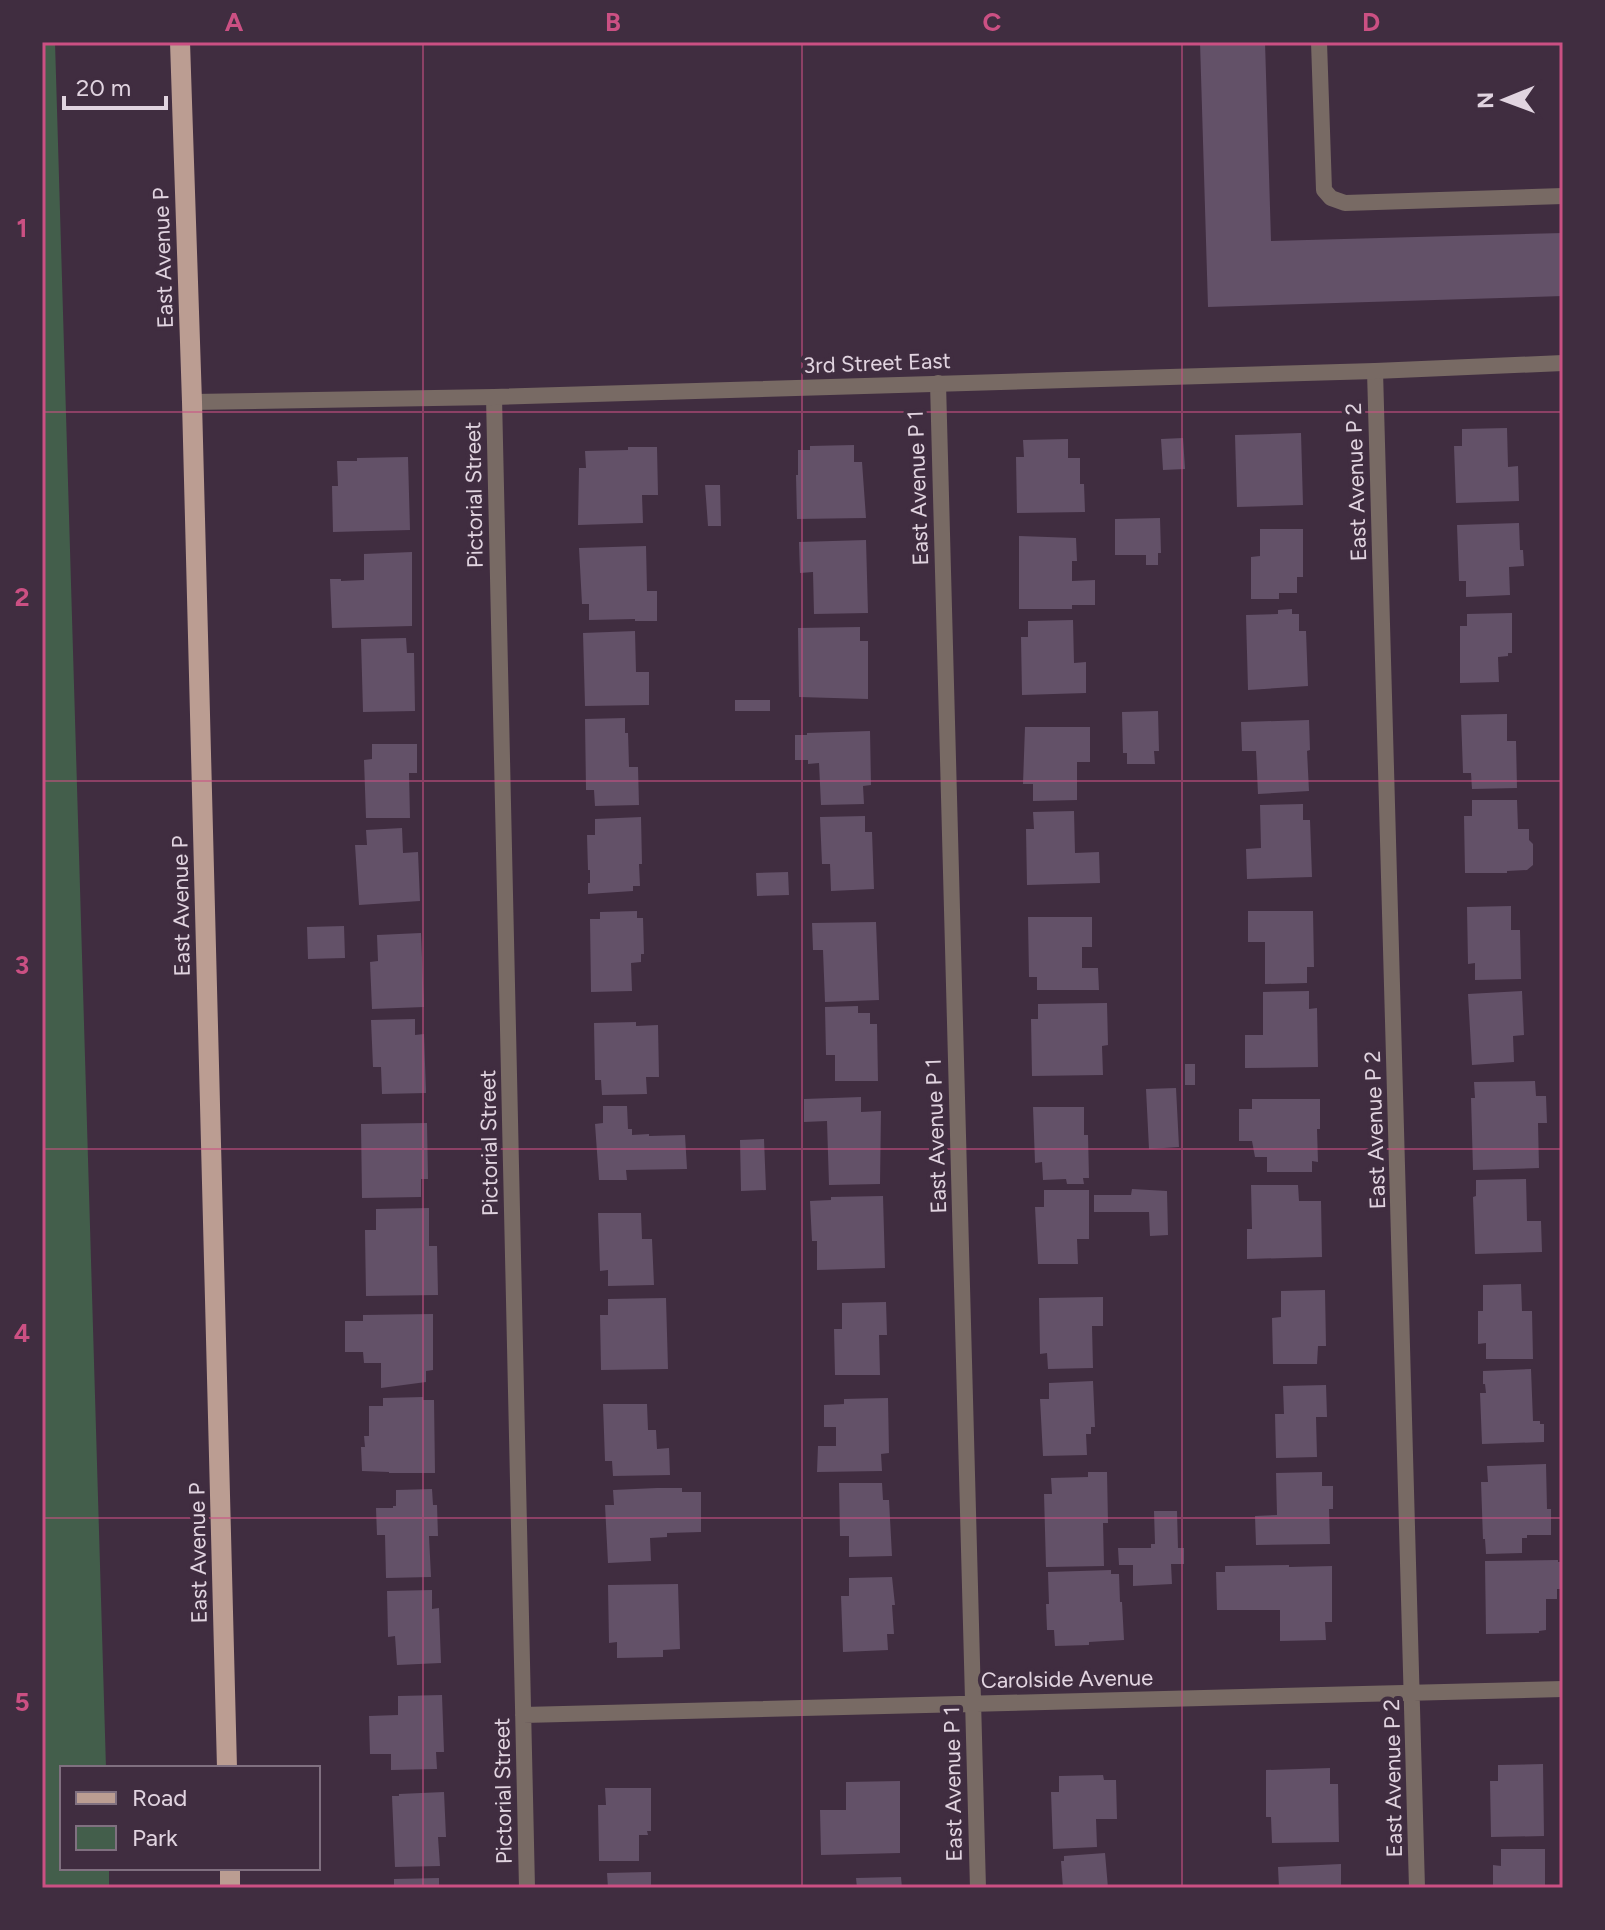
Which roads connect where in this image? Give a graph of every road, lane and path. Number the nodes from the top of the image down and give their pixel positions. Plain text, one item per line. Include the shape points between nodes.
1 (180, 42) edge
2 (1319, 42) edge
3 (1563, 196) edge
4 (1563, 363) edge
5 (1375, 371) junction
6 (938, 383) junction
7 (494, 397) junction
8 (192, 402) junction
9 (1563, 1689) edge
10 (1412, 1693) junction
11 (973, 1703) junction
12 (523, 1715) junction
13 (227, 1766) edge
14 (527, 1888) edge
15 (978, 1888) edge
16 (1417, 1888) edge

1 - 8 main road, East Avenue P
2 - 3 street via 1324,190 1331,198 1345,203
4 - 5 street, 3rd Street East
5 - 6 street, 3rd Street East
5 - 10 street, East Avenue P 2
6 - 7 street, 3rd Street East
6 - 11 street, East Avenue P 1
7 - 8 street, 3rd Street East
7 - 12 street, Pictorial Street
8 - 13 main road, East Avenue P
9 - 10 street, Carolside Avenue
10 - 11 street, Carolside Avenue
10 - 16 street, East Avenue P 2
11 - 12 street, Carolside Avenue
11 - 15 street, East Avenue P 1
12 - 14 street, Pictorial Street

